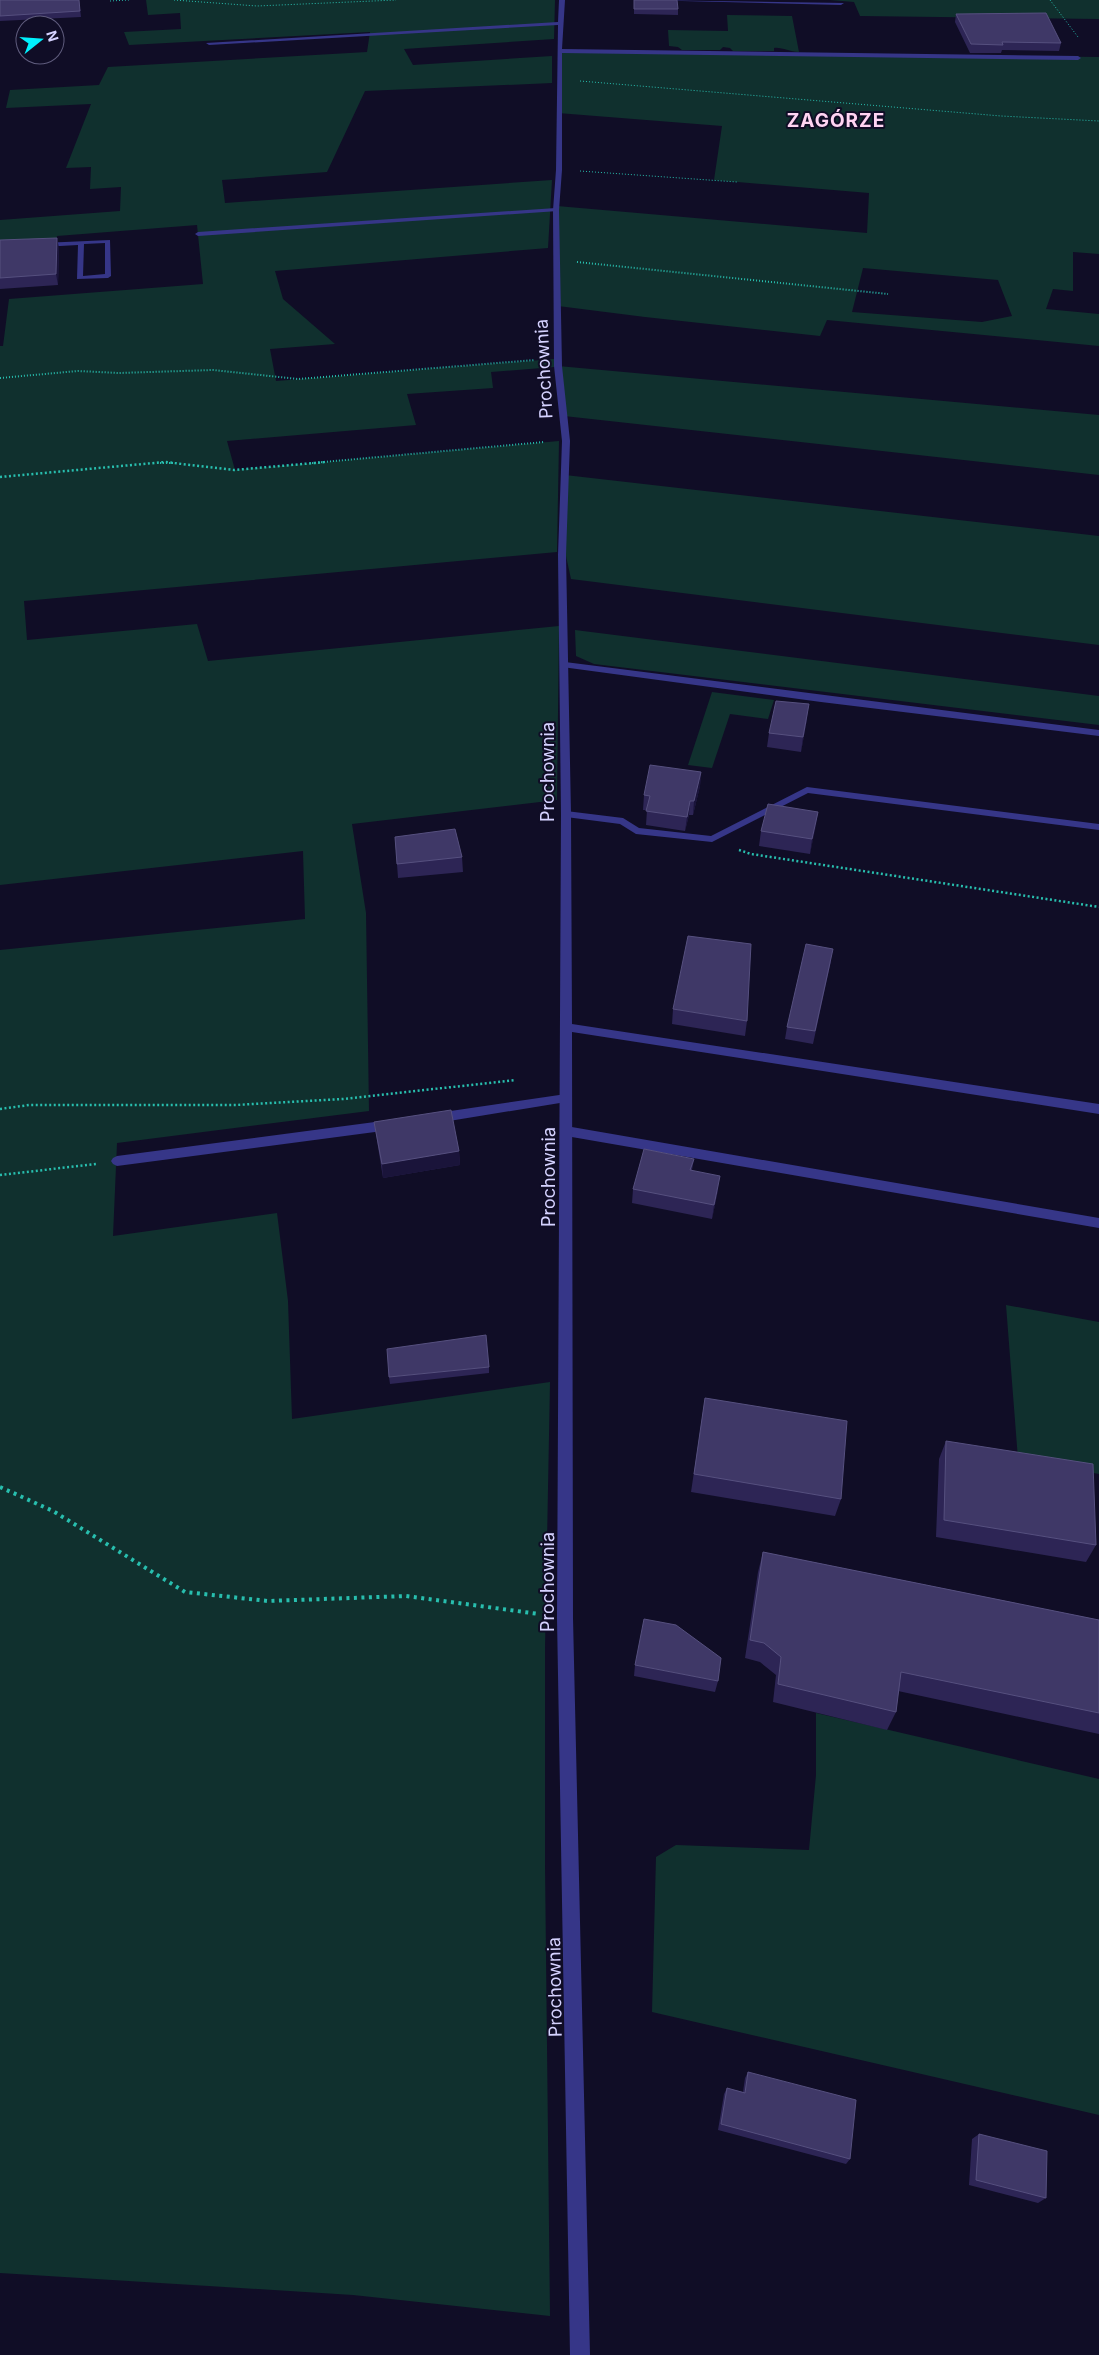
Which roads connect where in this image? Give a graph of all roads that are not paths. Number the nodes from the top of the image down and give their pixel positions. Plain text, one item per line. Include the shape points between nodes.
1 (562, 0) edge
2 (644, 0) edge
3 (841, 3) dead end
4 (561, 22) junction
5 (209, 43) dead end
6 (560, 51) junction
7 (1078, 58) road end
8 (556, 210) junction
9 (198, 234) dead end
10 (80, 243) junction
11 (36, 246) edge
12 (565, 665) junction
13 (1099, 733) edge
14 (566, 814) junction
15 (1099, 828) edge
16 (566, 1027) junction
17 (566, 1098) junction
18 (1099, 1108) edge
19 (424, 1120) edge
20 (405, 1123) edge
21 (566, 1131) junction
22 (117, 1161) road end
23 (1099, 1223) edge
24 (580, 2355) edge

1 - 4 street, Prochownia
2 - 3 street
4 - 5 street
4 - 6 street, Prochownia
6 - 7 street
6 - 8 street, Prochownia
8 - 9 street
8 - 12 street, Prochownia via 558,359 566,441 562,555
10 - 10 street via 108,241 108,276 79,278
10 - 11 street
12 - 13 street
12 - 14 street, Prochownia
14 - 15 street via 623,821 636,831 712,839 807,790
14 - 16 street, Prochownia
16 - 17 street, Prochownia
16 - 18 street
17 - 19 street
17 - 21 street, Prochownia
20 - 22 street
21 - 23 street
21 - 24 street, Prochownia via 565,1618

